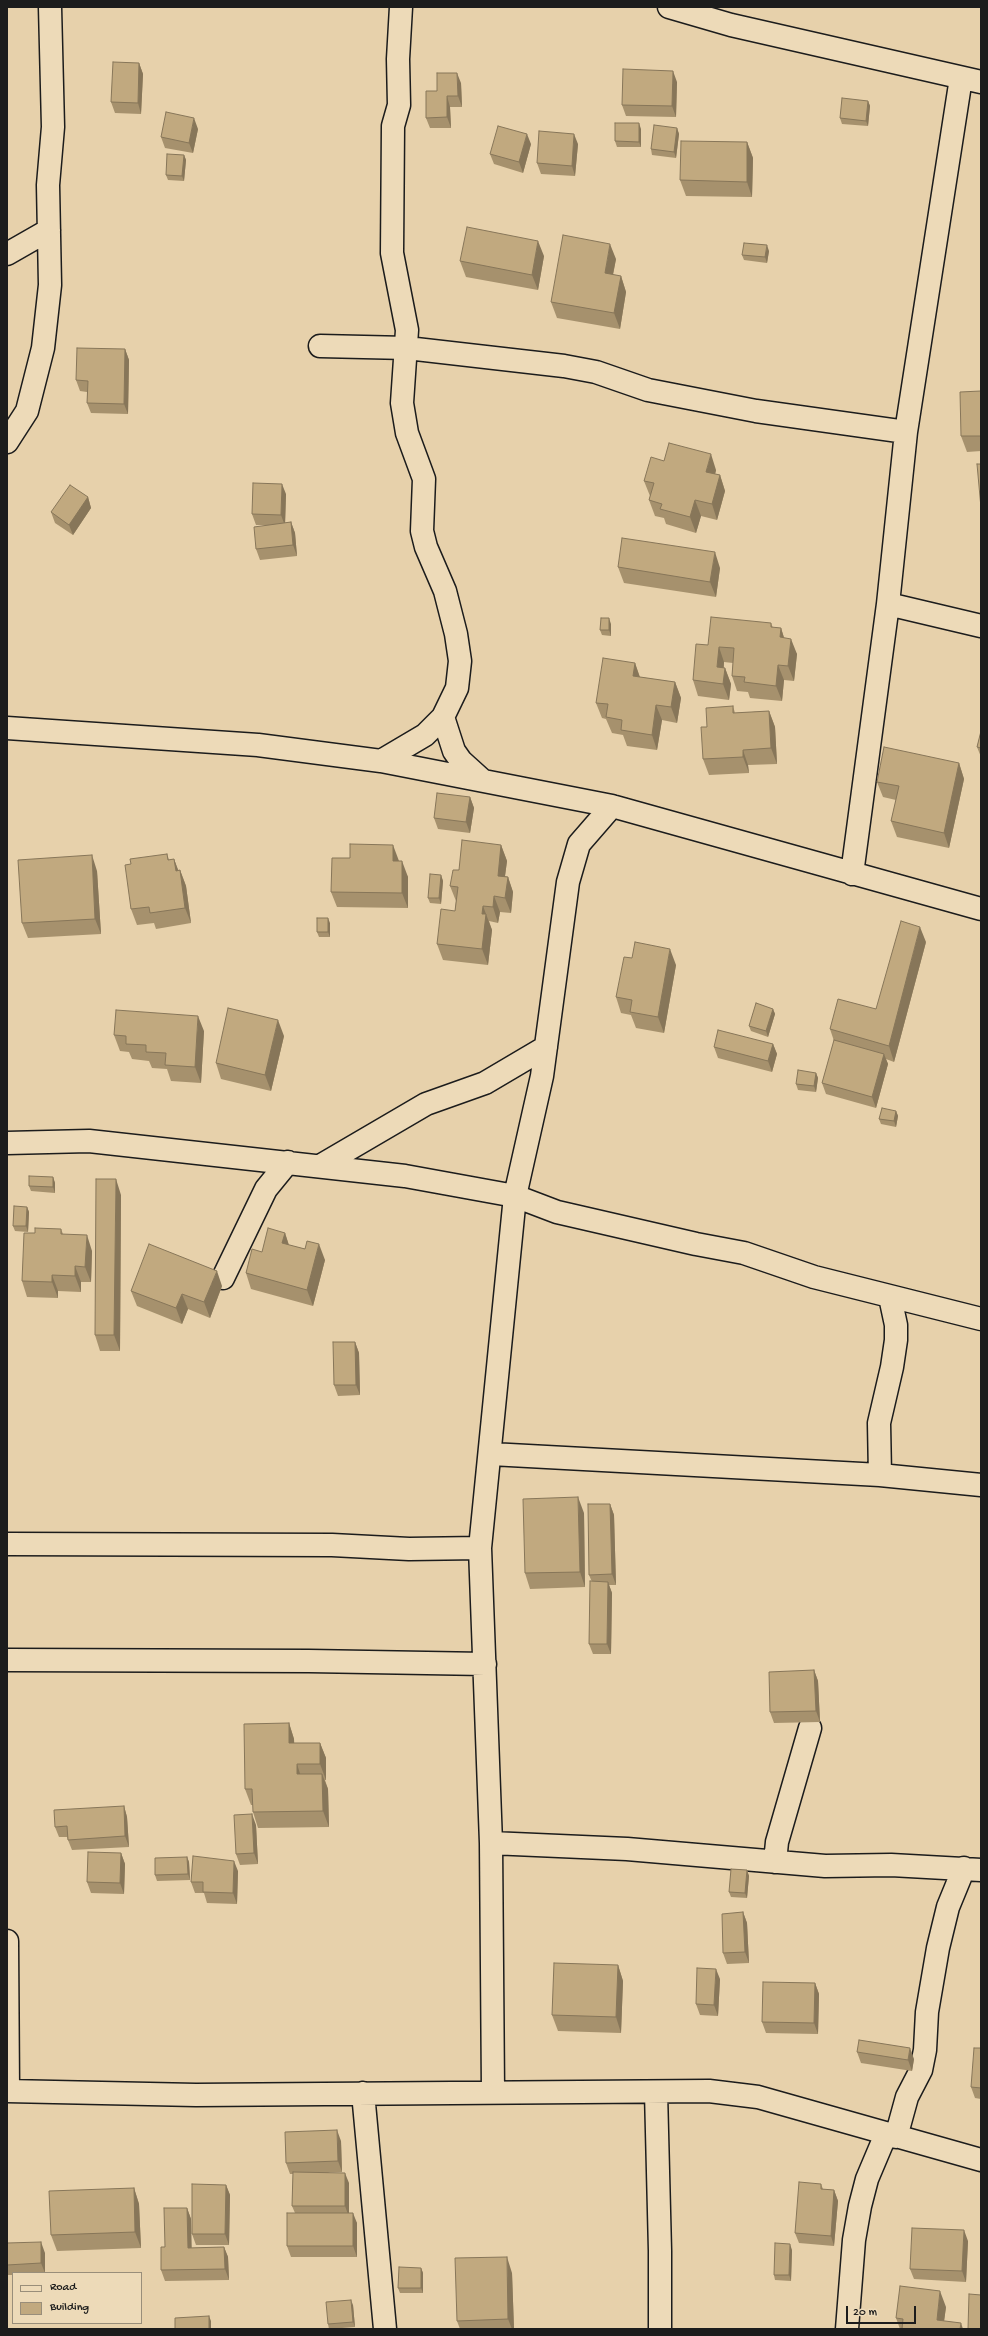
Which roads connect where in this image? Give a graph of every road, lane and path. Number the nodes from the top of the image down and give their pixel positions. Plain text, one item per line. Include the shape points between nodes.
1 (50, 7) edge
2 (401, 7) edge
3 (669, 7) edge
4 (971, 80) edge
5 (49, 230) junction
6 (7, 254) edge
7 (320, 346) dead end
8 (407, 348) junction
9 (906, 432) junction
10 (7, 442) edge
11 (888, 604) junction
12 (981, 626) edge
13 (443, 717) junction
14 (7, 728) edge
15 (381, 761) junction
16 (483, 781) junction
17 (612, 806) junction
18 (852, 874) junction
19 (981, 909) edge
20 (546, 1047) junction
21 (7, 1143) edge
22 (288, 1162) junction
23 (320, 1166) junction
24 (515, 1196) junction
25 (222, 1278) dead end
26 (890, 1297) junction
27 (981, 1319) edge
28 (491, 1454) junction
29 (880, 1475) junction
30 (981, 1484) edge
31 (7, 1544) edge
32 (480, 1548) junction
33 (7, 1660) edge
34 (485, 1664) junction
35 (810, 1728) dead end
36 (491, 1842) junction
37 (775, 1862) junction
38 (973, 1869) edge
39 (7, 1941) edge
40 (7, 2091) edge
41 (493, 2092) junction
42 (656, 2092) junction
43 (363, 2093) junction
44 (891, 2135) junction
45 (981, 2160) edge
46 (385, 2329) edge
47 (660, 2329) edge
48 (847, 2329) edge

1 - 5 street via 54,127 48,185
2 - 8 street via 399,105 393,126 392,254 403,302
3 - 4 street via 731,25
4 - 9 street
5 - 6 street
5 - 10 street via 50,285 43,348 27,411
7 - 8 street
8 - 9 street via 564,366 596,372 648,390 741,408
8 - 13 street via 402,403 407,433 424,479 422,531 426,548 445,591 460,660 457,688
9 - 11 street
11 - 12 street
11 - 18 street
13 - 15 street via 425,735
13 - 16 street via 454,751
14 - 15 street via 258,745
15 - 16 street
16 - 17 street
17 - 18 street
17 - 20 street via 579,844 567,889
18 - 19 street
20 - 23 street via 484,1083 426,1104
20 - 24 street
21 - 22 street via 89,1141
22 - 23 street
22 - 25 street via 266,1189
23 - 24 street via 405,1176
24 - 26 street via 564,1214 744,1253 814,1277
24 - 28 street
26 - 27 street
26 - 29 street via 896,1325 896,1340 878,1423
28 - 29 street
28 - 32 street
29 - 30 street
31 - 32 street
32 - 34 street
33 - 34 street
34 - 36 street
35 - 37 street via 777,1842
36 - 37 street
36 - 41 street
37 - 38 street via 825,1866 891,1865
38 - 44 street via 948,1907 927,2012 921,2070
39 - 40 street
40 - 43 street via 196,2095
41 - 42 street
41 - 43 street
42 - 44 street via 709,2091 758,2096
42 - 47 street
43 - 46 street
44 - 45 street
44 - 48 street via 867,2179 860,2206 854,2240

